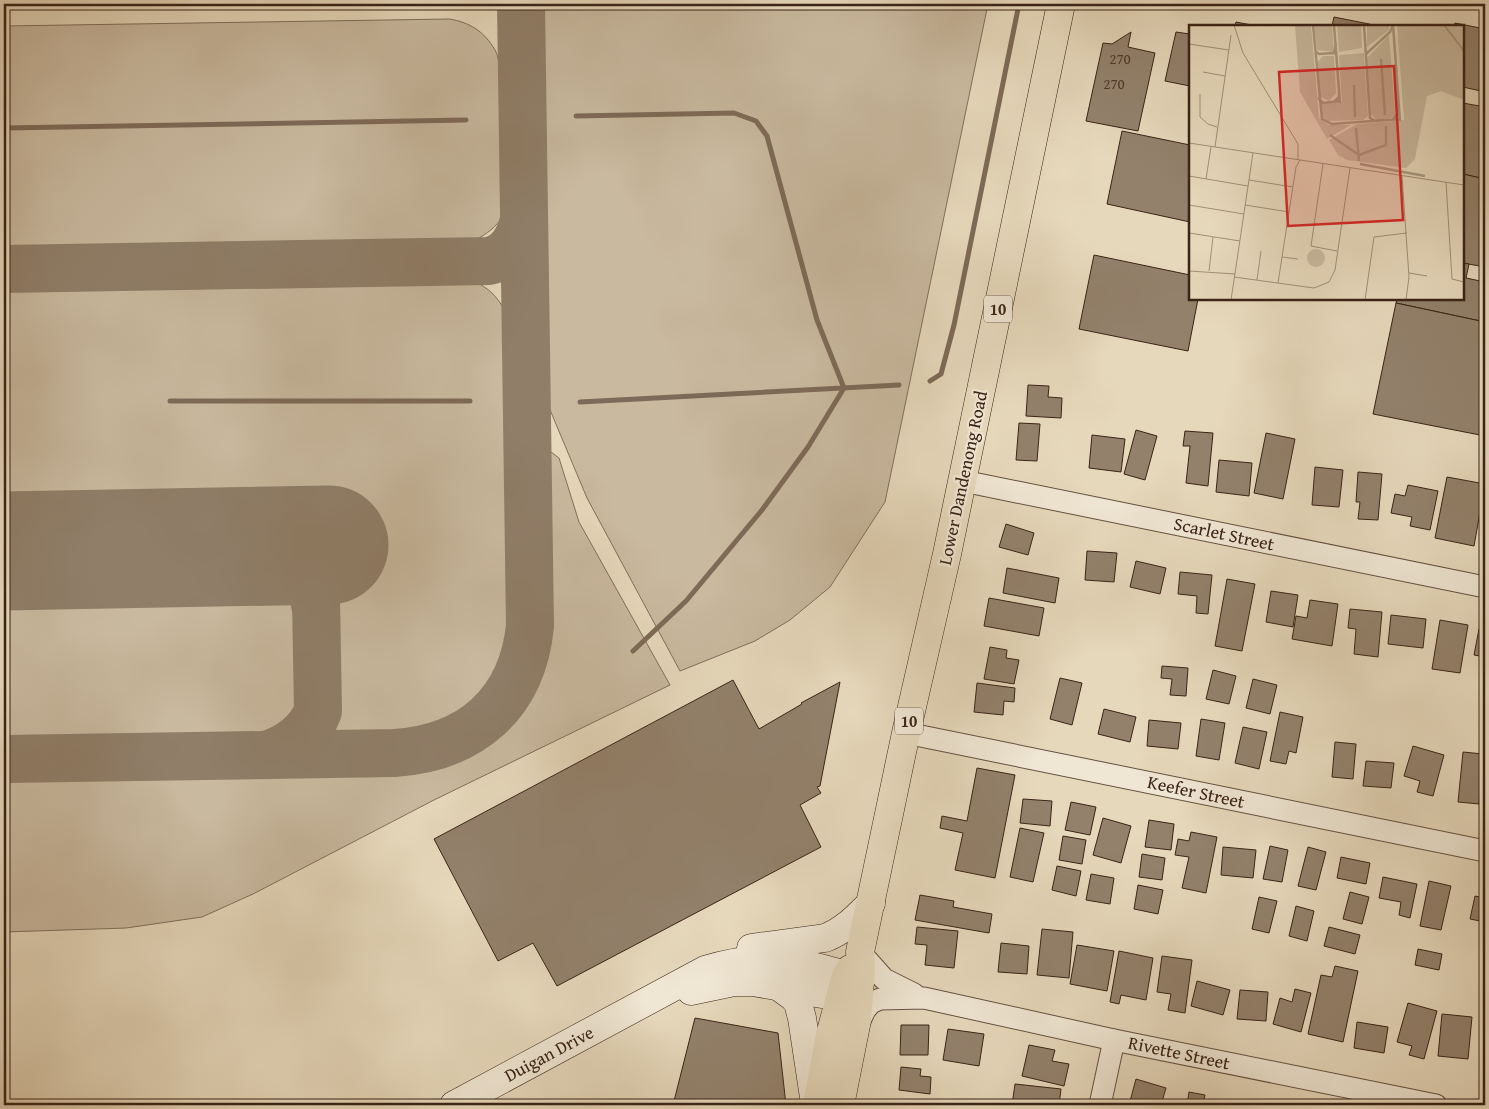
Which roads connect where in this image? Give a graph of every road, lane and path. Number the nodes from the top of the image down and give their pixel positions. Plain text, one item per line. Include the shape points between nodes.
1 (1061, 4) edge
2 (963, 481) junction
3 (1485, 587) edge
4 (906, 733) junction
5 (1485, 851) edge
6 (871, 903) junction
7 (860, 952) junction
8 (704, 970) junction
9 (778, 986) junction
10 (852, 986) junction
11 (924, 998) junction
12 (643, 1004) junction
13 (855, 1032) junction
14 (1114, 1040) junction
15 (1352, 1097) edge
16 (454, 1105) edge
17 (816, 1105) edge
18 (840, 1105) edge
19 (1100, 1105) edge
20 (1436, 1105) edge

1 - 2 highway, Lower Dandenong Road / 10
2 - 3 street, Scarlet Street
2 - 4 highway, Lower Dandenong Road / 10
4 - 5 street, Keefer Street
4 - 6 highway, Lower Dandenong Road / 10
6 - 7 highway, Lower Dandenong Road / 10
6 - 8 main road via 834,935 753,948 729,956
7 - 10 highway, Lower Dandenong Road / 10
7 - 11 street, Rivette Street via 884,979
8 - 10 main road, Duigan Drive via 732,962 767,959 820,968
8 - 12 main road, Duigan Drive
9 - 10 main road, Duigan Drive via 822,994
9 - 12 main road, Duigan Drive via 734,982
9 - 17 main road via 798,1004
10 - 13 highway, Lower Dandenong Road / 10
10 - 17 highway, Lower Dandenong Road / 10 via 830,1034
11 - 13 street, Rivette Street via 875,1001 865,1010
11 - 14 street, Rivette Street
12 - 16 main road, Duigan Drive
13 - 18 highway, Lower Dandenong Road / 10
14 - 15 street, Rivette Street
14 - 19 street
15 - 20 street, Rivette Street

